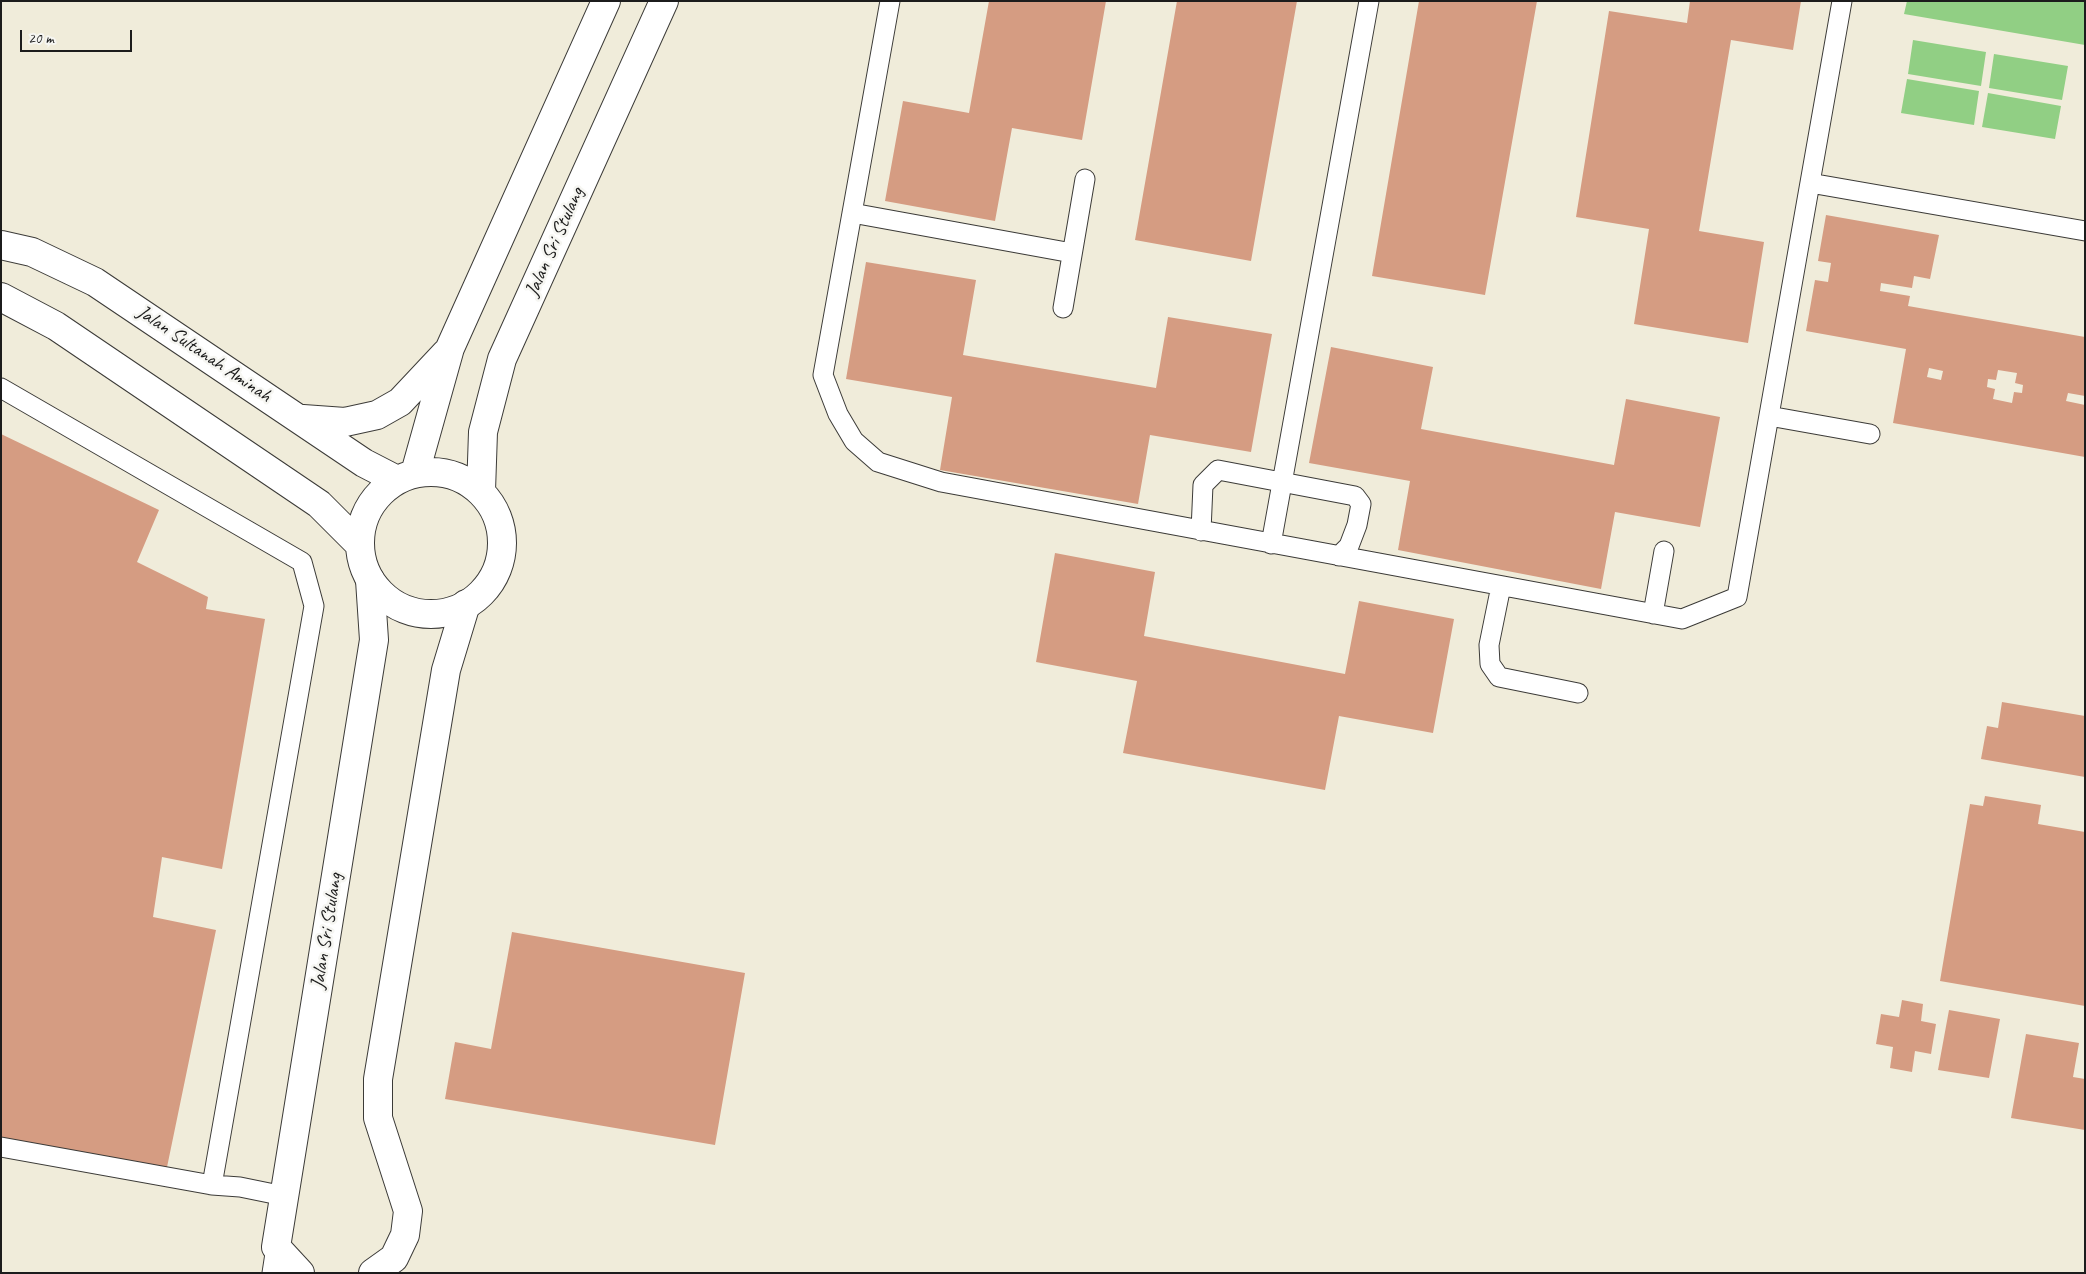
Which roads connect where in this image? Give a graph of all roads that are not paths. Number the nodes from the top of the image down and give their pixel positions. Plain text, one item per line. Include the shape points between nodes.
1 (606, 1) edge
2 (664, 1) edge
3 (890, 1) edge
4 (1369, 1) edge
5 (1842, 1) edge
6 (1085, 179) dead end
7 (1810, 183) junction
8 (852, 213) junction
9 (2085, 231) edge
10 (1, 244) edge
11 (1072, 253) junction
12 (1, 297) edge
13 (1063, 308) dead end
14 (450, 348) junction
15 (1, 388) edge
16 (1769, 416) junction
17 (303, 420) junction
18 (1870, 434) dead end
19 (406, 476) junction
20 (1282, 482) junction
21 (481, 492) junction
22 (1202, 531) junction
23 (1271, 544) junction
24 (360, 545) junction
25 (1664, 551) dead end
26 (1339, 556) junction
27 (370, 580) junction
28 (1501, 586) junction
29 (466, 604) junction
30 (1653, 614) junction
31 (1578, 693) dead end
32 (1, 1147) edge
33 (212, 1185) junction
34 (284, 1196) junction
35 (274, 1260) edge
36 (300, 1273) edge
37 (373, 1273) edge

1 - 14 street
2 - 21 street, Jalan Sri Stulang via 502,359 483,432
3 - 8 lane
4 - 20 lane
5 - 7 lane
6 - 11 lane
7 - 9 lane
7 - 16 lane
8 - 11 lane
8 - 22 lane via 823,375 838,414 854,441 878,462 941,482
10 - 17 street, Jalan Sultanah Aminah via 32,252 95,282
11 - 13 lane
12 - 24 street via 56,326 319,504
14 - 17 street via 400,402 377,415 345,422
14 - 19 street
15 - 33 lane via 302,562 314,606
16 - 18 lane
16 - 30 lane via 1737,597 1682,620
17 - 19 street, Jalan Sultanah Aminah via 364,463
19 - 21 street via 432,472 450,474
19 - 24 street via 381,492 369,507
20 - 22 lane via 1218,470 1203,485
20 - 23 lane
20 - 26 lane via 1355,496 1361,504 1349,546
21 - 29 street via 498,521 502,538 500,555 489,583
22 - 23 lane
23 - 26 lane
24 - 27 street
25 - 30 lane
26 - 28 lane
27 - 29 street via 389,600 414,612 432,614
27 - 34 street, Jalan Sri Stulang via 374,640
28 - 30 lane
28 - 31 lane via 1489,645 1490,664 1499,677
29 - 37 street via 446,670 378,1079 378,1118 408,1211 405,1236 394,1258
32 - 33 lane
33 - 34 lane
34 - 35 street, Jalan Sri Stulang
35 - 36 street, Jalan Sri Stulang

